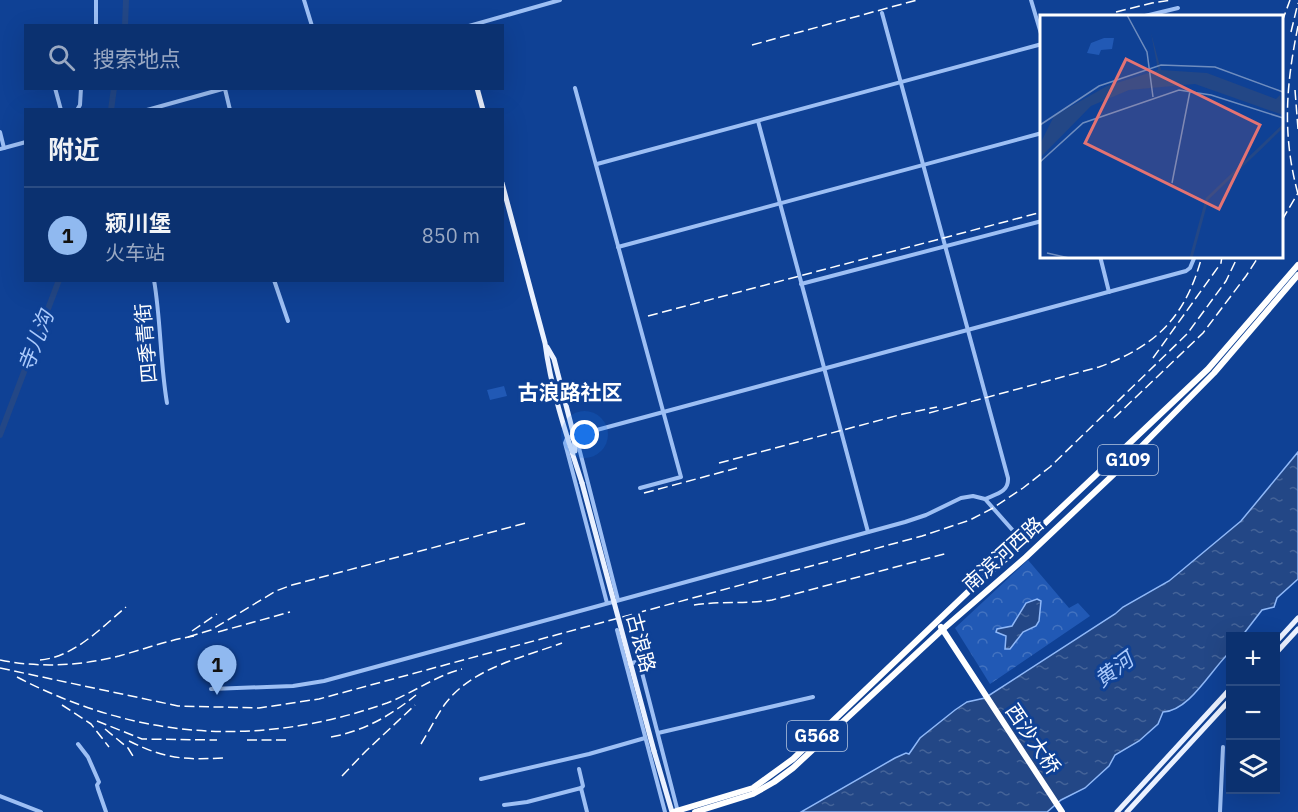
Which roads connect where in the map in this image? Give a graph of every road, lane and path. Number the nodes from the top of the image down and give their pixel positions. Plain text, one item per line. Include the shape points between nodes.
1 (96, 0) edge
2 (304, 0) edge
3 (560, 0) edge
4 (1031, 0) edge
5 (1178, 8) dead end
6 (882, 13) dead end
7 (1149, 15) edge
8 (96, 24) edge
9 (311, 24) edge
10 (476, 24) edge
11 (1040, 33) edge
12 (1040, 44) edge
13 (902, 81) junction
14 (575, 88) dead end
15 (56, 90) edge
16 (81, 90) edge
17 (221, 90) edge
18 (225, 90) edge
19 (478, 90) edge
20 (60, 108) edge
21 (78, 108) edge
22 (154, 108) edge
23 (230, 108) edge
24 (482, 108) edge
25 (758, 120) junction
26 (0, 132) edge
27 (1040, 133) edge
28 (24, 143) edge
29 (2, 149) edge
30 (597, 164) junction
31 (923, 165) junction
32 (504, 190) edge
33 (780, 203) junction
34 (1040, 221) edge
35 (618, 247) junction
36 (946, 247) junction
37 (1100, 258) edge
38 (1194, 258) edge
39 (1298, 265) edge
40 (1298, 275) edge
41 (154, 282) edge
42 (275, 282) edge
43 (801, 284) junction
44 (1109, 292) junction
45 (288, 321) dead end
46 (969, 330) junction
47 (824, 370) junction
48 (167, 403) dead end
49 (664, 413) junction
50 (570, 437) junction
51 (640, 488) dead end
52 (985, 499) junction
53 (868, 532) junction
54 (1024, 543) junction
55 (618, 600) junction
56 (607, 603) junction
57 (1298, 618) edge
58 (937, 622) junction
59 (943, 629) junction
60 (1298, 629) edge
61 (616, 630) dead end
62 (1280, 637) edge
63 (1280, 648) edge
64 (626, 665) junction
65 (211, 689) dead end
66 (1226, 693) edge
67 (813, 698) dead end
68 (1226, 704) edge
69 (658, 734) junction
70 (645, 738) junction
71 (78, 744) dead end
72 (1223, 747) dead end
73 (579, 769) dead end
74 (481, 780) dead end
75 (581, 788) junction
76 (0, 796) edge
77 (504, 805) dead end
78 (41, 812) edge
79 (106, 812) edge
80 (587, 812) edge
81 (665, 812) edge
82 (675, 812) edge
83 (695, 812) edge
84 (1062, 812) edge
85 (1117, 812) edge
86 (1127, 812) edge
87 (1220, 812) edge

1 - 8 street
2 - 9 street
3 - 10 street
4 - 11 street
5 - 7 street
6 - 13 street
12 - 13 street
13 - 25 street
13 - 31 street
14 - 30 street
15 - 20 street
16 - 21 street
17 - 22 street
18 - 23 street
19 - 24 main road
25 - 30 street
25 - 33 street
26 - 29 street
27 - 31 street
28 - 29 street
30 - 35 street
31 - 33 street
31 - 36 street
32 - 50 main road, 古浪路 via 545,343 554,358
33 - 35 street
33 - 43 street
34 - 36 street
35 - 49 street
36 - 43 street
36 - 46 street
37 - 44 street
38 - 44 street via 1186,271
39 - 54 highway, 南滨河西路 / G109 via 1209,369
40 - 59 highway, 南滨河西路 / G109 via 1214,373 1114,474
41 - 48 street, 四季青街
42 - 45 street
43 - 47 street
44 - 46 street
46 - 47 street
46 - 52 street via 1009,483 1004,491
47 - 49 street
47 - 53 street
49 - 50 street
49 - 51 street via 681,477
50 - 55 street, 古浪路 via 577,440
50 - 56 street, 古浪路 via 565,444
50 - 82 main road, 古浪路, bridge via 654,751
52 - 53 street via 967,497 926,515
52 - 54 street
53 - 55 street
54 - 58 highway, G109
55 - 56 street
56 - 65 street via 324,681
57 - 62 main road
58 - 59 highway, 西沙大桥
58 - 82 highway, G568 via 767,779 753,788
59 - 83 highway, 南滨河西路 / G568 via 774,783 753,794
59 - 84 highway, 西沙大桥
60 - 63 main road
61 - 64 street
64 - 69 street via 639,661
64 - 70 street
66 - 85 main road
67 - 69 street
68 - 86 main road
69 - 82 street
70 - 74 street
70 - 81 street
71 - 79 street via 99,782
72 - 87 street
73 - 75 street
75 - 77 street
75 - 80 street
76 - 78 street

